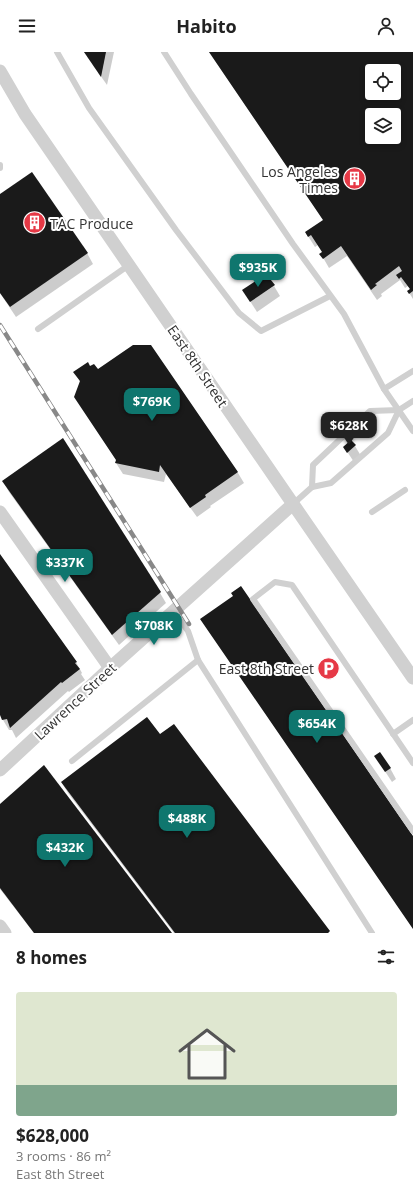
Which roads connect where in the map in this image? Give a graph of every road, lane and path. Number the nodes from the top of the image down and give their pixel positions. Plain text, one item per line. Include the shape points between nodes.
1 (57, 52) edge
2 (164, 52) edge
3 (0, 71) edge
4 (129, 265) junction
5 (330, 296) junction
6 (38, 329) dead end
7 (413, 371) edge
8 (384, 389) junction
9 (413, 401) edge
10 (399, 410) junction
11 (413, 431) edge
12 (312, 487) junction
13 (405, 490) dead end
14 (292, 504) junction
15 (0, 512) edge
16 (372, 512) dead end
17 (174, 612) junction
18 (198, 660) junction
19 (110, 668) junction
20 (413, 678) edge
21 (413, 720) edge
22 (393, 734) junction
23 (72, 761) dead end
24 (413, 763) edge
25 (0, 770) edge
26 (413, 831) edge
27 (0, 926) edge
28 (5, 933) edge
29 (372, 933) edge

1 - 5 lane via 89,108 239,313 261,331
2 - 5 lane via 288,238
3 - 4 street, East 8th Street via 25,114
4 - 6 lane
4 - 14 street, East 8th Street
5 - 8 lane via 344,314
7 - 8 lane
8 - 10 lane
9 - 10 lane
10 - 11 lane
10 - 12 lane via 388,433 331,483
10 - 12 lane via 370,411 313,465
12 - 14 lane
13 - 16 lane
14 - 17 street, Lawrence Street
14 - 20 street, East 8th Street
15 - 19 street
17 - 18 lane via 188,631
17 - 19 street, Lawrence Street
18 - 23 lane
18 - 29 lane
19 - 25 street, Lawrence Street
21 - 22 lane
22 - 24 lane
22 - 26 lane via 292,585 275,582 254,599
27 - 28 street

